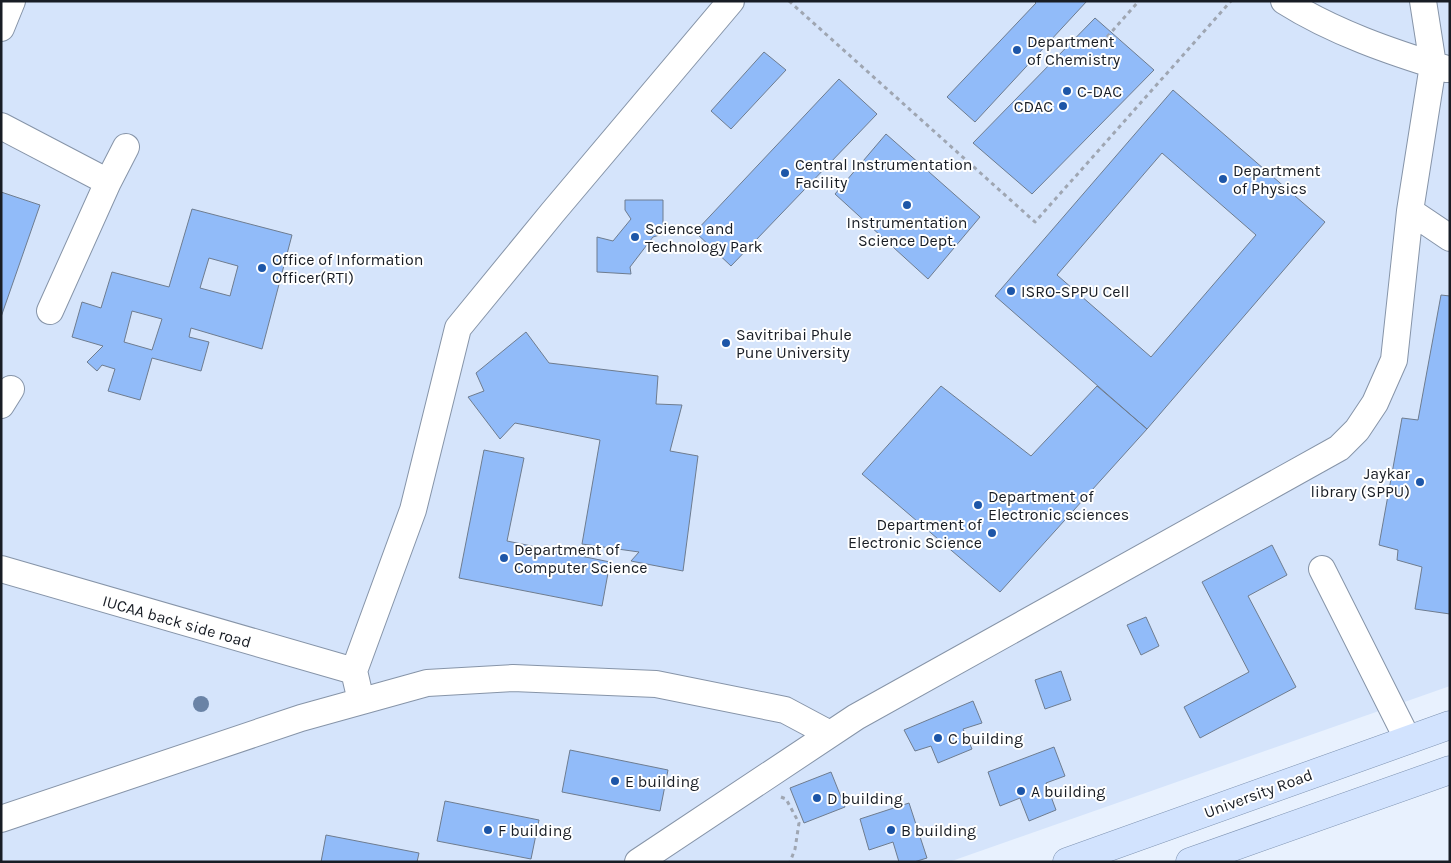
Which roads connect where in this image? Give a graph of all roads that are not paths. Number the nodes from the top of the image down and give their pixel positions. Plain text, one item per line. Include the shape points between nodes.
1 (12, 1) edge
2 (731, 1) edge
3 (1284, 1) edge
4 (1424, 1) edge
5 (1, 28) edge
6 (1441, 67) edge
7 (1, 126) edge
8 (126, 147) dead end
9 (108, 182) junction
10 (1410, 211) junction
11 (1450, 238) edge
12 (50, 311) dead end
13 (1, 569) edge
14 (1322, 570) dead end
15 (354, 672) junction
16 (361, 701) junction
17 (1450, 725) edge
18 (830, 734) junction
19 (1408, 740) junction
20 (1450, 770) edge
21 (1, 819) edge
22 (638, 862) edge
23 (1067, 862) edge
24 (1190, 862) edge

1 - 5 lane
2 - 15 lane via 458,328 413,510
3 - 6 lane via 1333,28
4 - 6 lane
6 - 10 lane
7 - 9 lane
8 - 9 lane
9 - 12 lane
10 - 11 lane
10 - 18 lane via 1394,360 1375,403 1357,430 1339,448
13 - 15 lane, IUCAA back side road
14 - 19 lane
15 - 16 lane
16 - 18 lane via 427,683 513,678 656,684 785,710
16 - 21 lane
17 - 19 main road, University Road
18 - 22 lane
19 - 23 main road, University Road
20 - 24 main road

